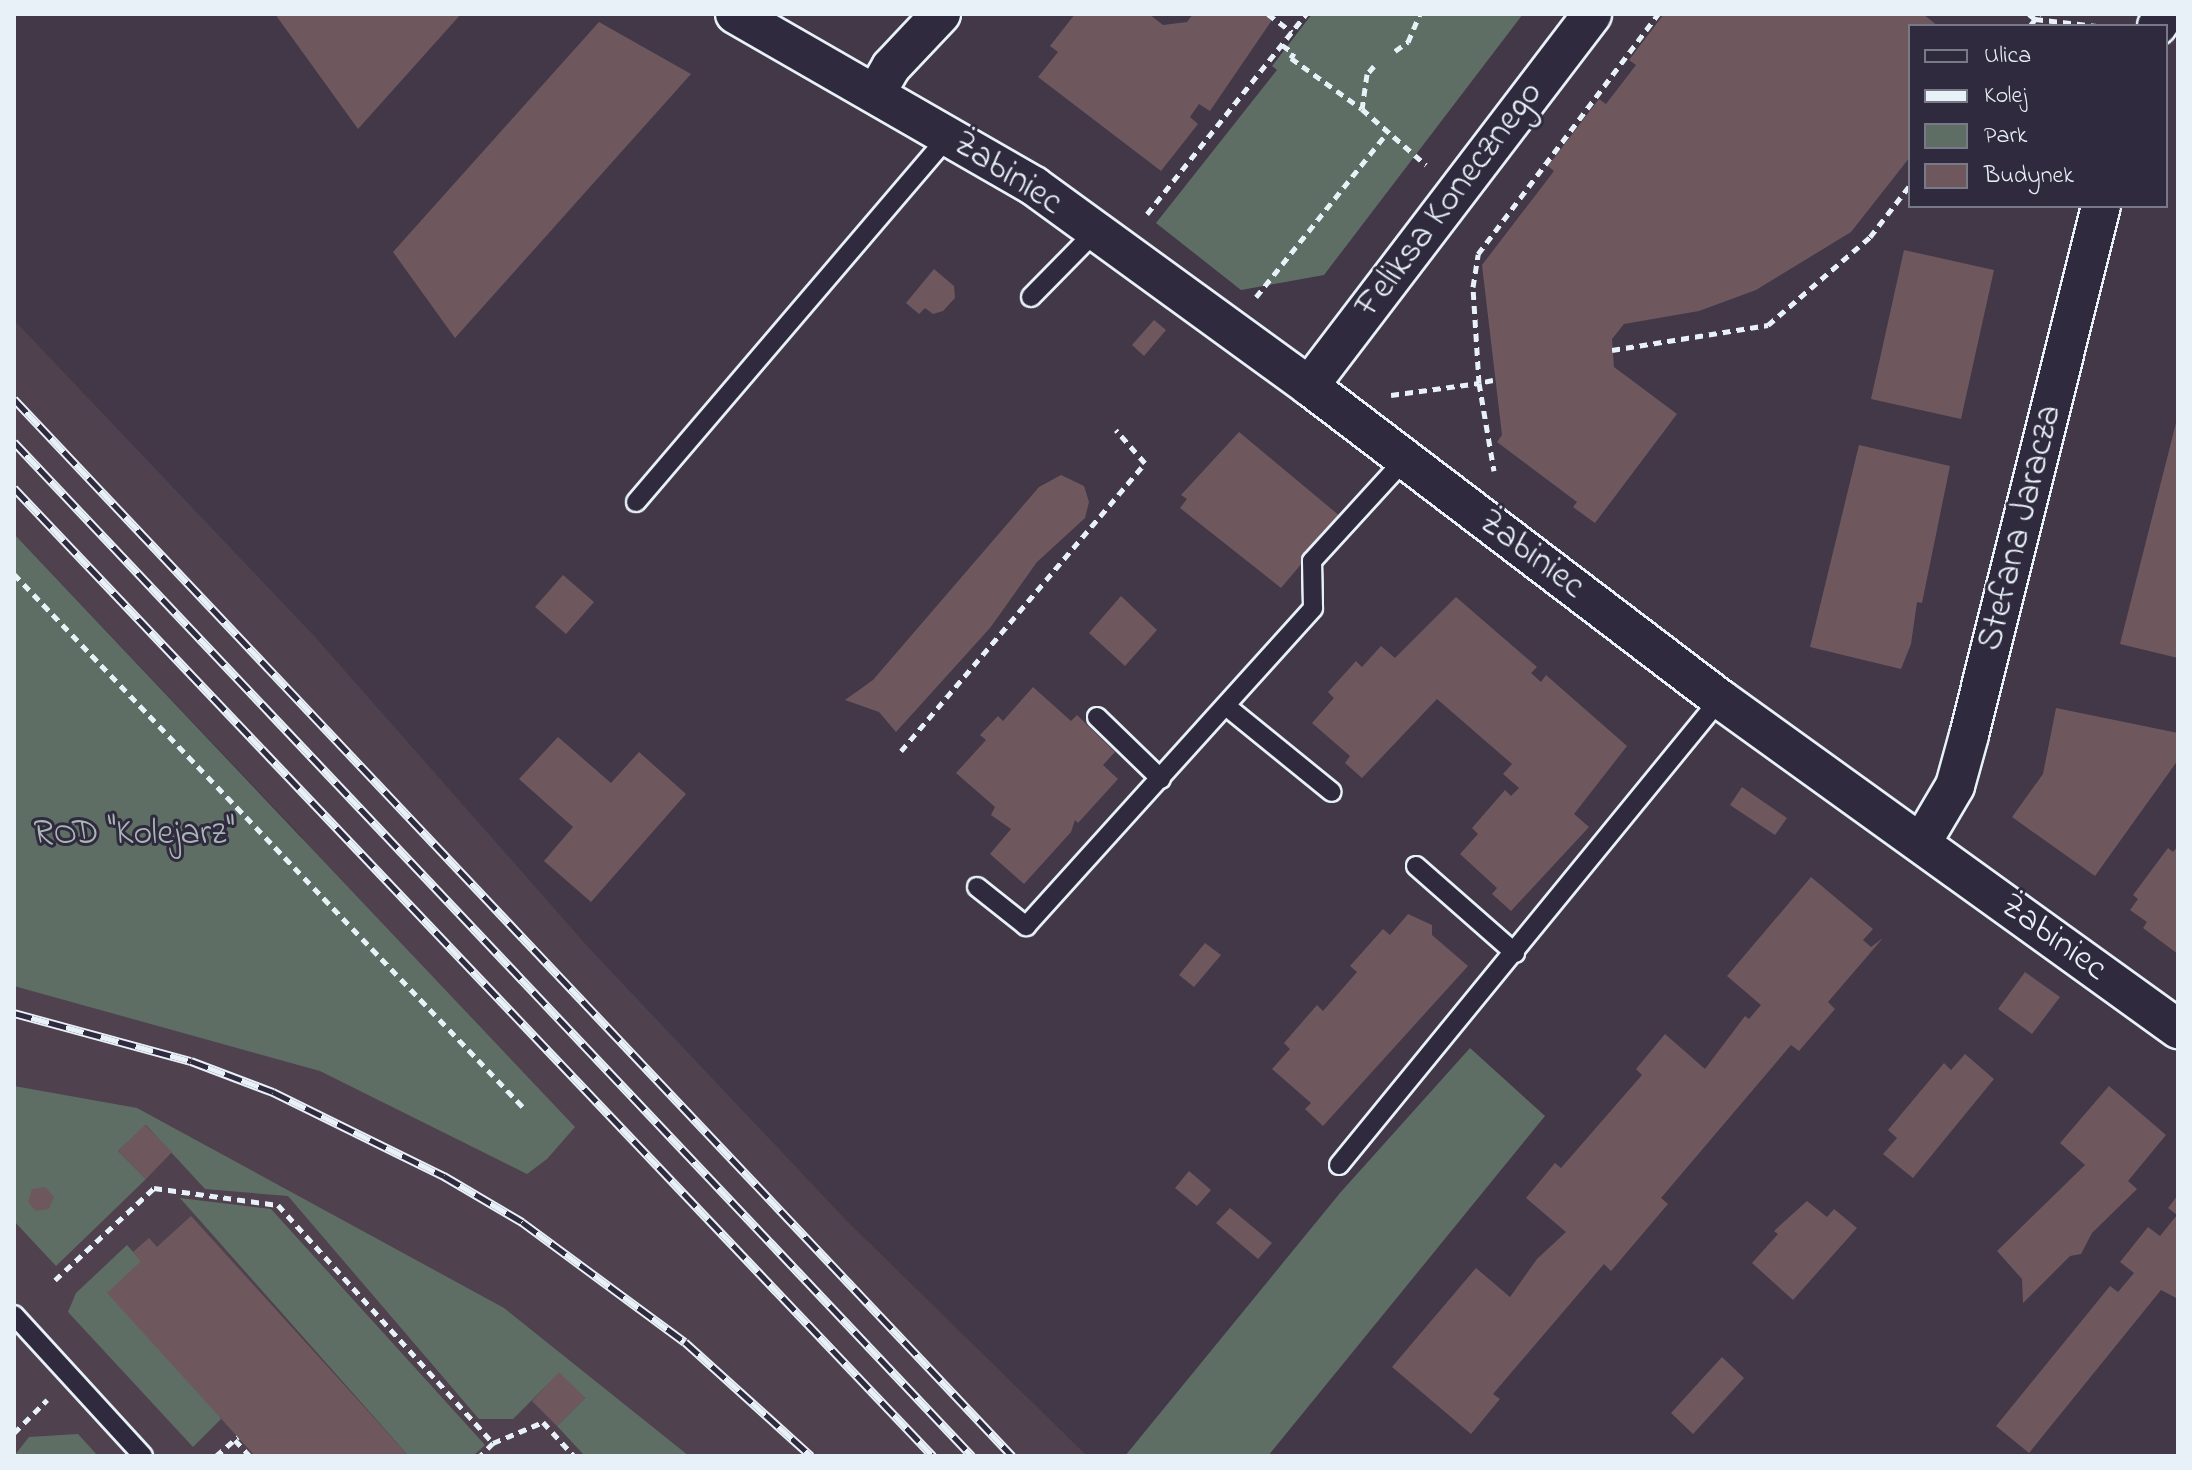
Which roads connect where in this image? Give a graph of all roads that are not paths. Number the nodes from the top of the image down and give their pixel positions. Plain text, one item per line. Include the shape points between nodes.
1 (735, 14) edge
2 (1592, 14) edge
3 (930, 18) edge
4 (876, 93) junction
5 (950, 135) junction
6 (2101, 208) edge
7 (1105, 240) junction
8 (1031, 297) dead end
9 (1309, 386) junction
10 (1405, 459) junction
11 (636, 502) dead end
12 (1720, 699) junction
13 (1226, 706) junction
14 (1097, 717) dead end
15 (1161, 779) junction
16 (1332, 792) dead end
17 (1922, 842) junction
18 (1416, 866) dead end
19 (977, 887) dead end
20 (1515, 953) junction
21 (2178, 1029) edge
22 (1339, 1165) dead end
23 (14, 1315) edge
24 (143, 1456) edge

1 - 4 street, Żabiniec
2 - 9 street, Feliksa Konecznego
3 - 4 street
4 - 5 street, Żabiniec
5 - 7 street, Żabiniec via 1034,186
5 - 11 lane
6 - 17 street, Stefana Jaracza via 1955,786
7 - 8 lane
7 - 9 street, Żabiniec
9 - 10 street, Żabiniec
10 - 12 street, Żabiniec
10 - 13 lane via 1312,561 1313,608
12 - 17 street, Żabiniec
12 - 20 lane
13 - 15 lane
13 - 16 lane
14 - 15 lane
15 - 19 lane via 1026,926
17 - 21 street, Żabiniec
18 - 20 lane
20 - 22 lane
23 - 24 lane

